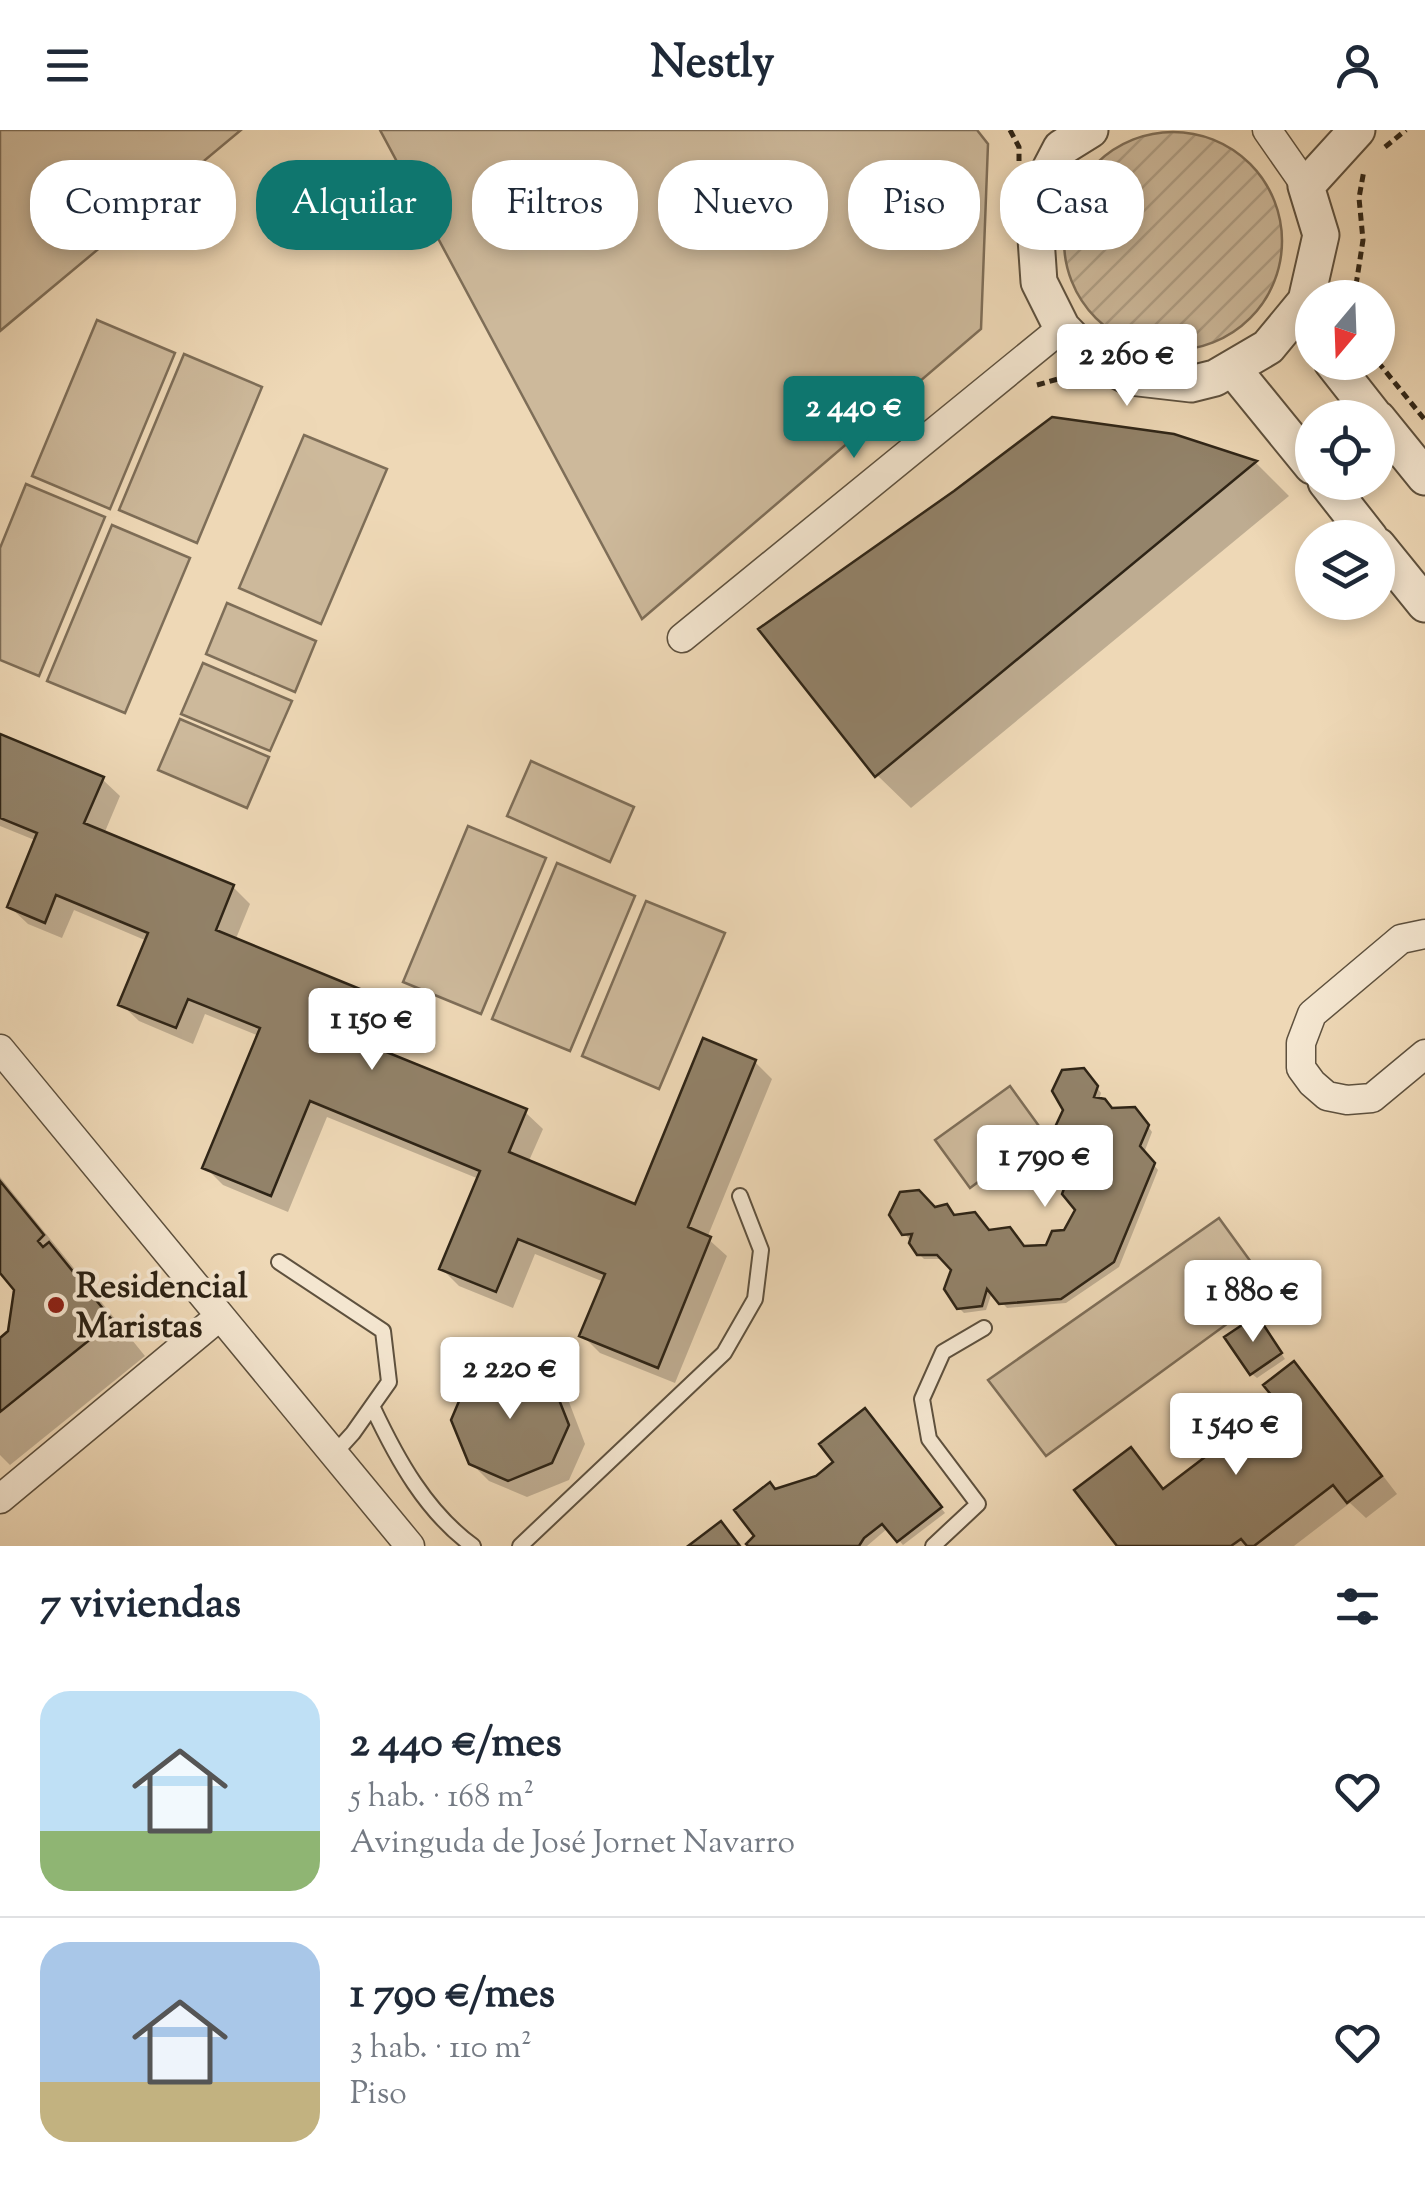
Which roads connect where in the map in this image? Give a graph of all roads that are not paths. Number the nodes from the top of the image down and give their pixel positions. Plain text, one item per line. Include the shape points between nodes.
1 (1267, 130) edge
2 (1066, 136) edge
3 (1370, 147) edge
4 (1306, 186) junction
5 (1314, 280) edge
6 (1062, 328) junction
7 (1295, 328) edge
8 (1233, 369) junction
9 (1346, 380) edge
10 (1363, 400) edge
11 (1395, 440) edge
12 (1295, 445) edge
13 (1425, 476) edge
14 (1340, 500) edge
15 (1356, 520) edge
16 (1395, 567) edge
17 (1425, 604) edge
18 (682, 638) dead end
19 (1425, 934) edge
20 (0, 1049) edge
21 (1425, 1054) edge
22 (740, 1196) dead end
23 (279, 1262) dead end
24 (220, 1316) junction
25 (984, 1328) dead end
26 (372, 1408) junction
27 (334, 1454) junction
28 (0, 1499) edge
29 (410, 1546) edge
30 (473, 1546) edge
31 (520, 1546) edge
32 (934, 1546) edge

1 - 4 street
2 - 6 street via 1036,224 1038,282
3 - 4 street
4 - 5 street via 1321,235
6 - 8 street via 1089,356 1130,377 1192,384
6 - 18 street
7 - 8 street
8 - 12 street
9 - 10 street
11 - 13 street
14 - 15 street
16 - 17 street
19 - 21 street via 1400,940 1312,1014 1301,1068 1328,1096 1372,1098
20 - 24 street
22 - 31 lane via 760,1250 755,1300 724,1353
23 - 26 lane via 383,1330 390,1382
24 - 27 street
24 - 28 street
25 - 32 lane via 943,1352 922,1399 929,1439 978,1504
26 - 27 lane
26 - 30 lane via 426,1501
27 - 29 street

